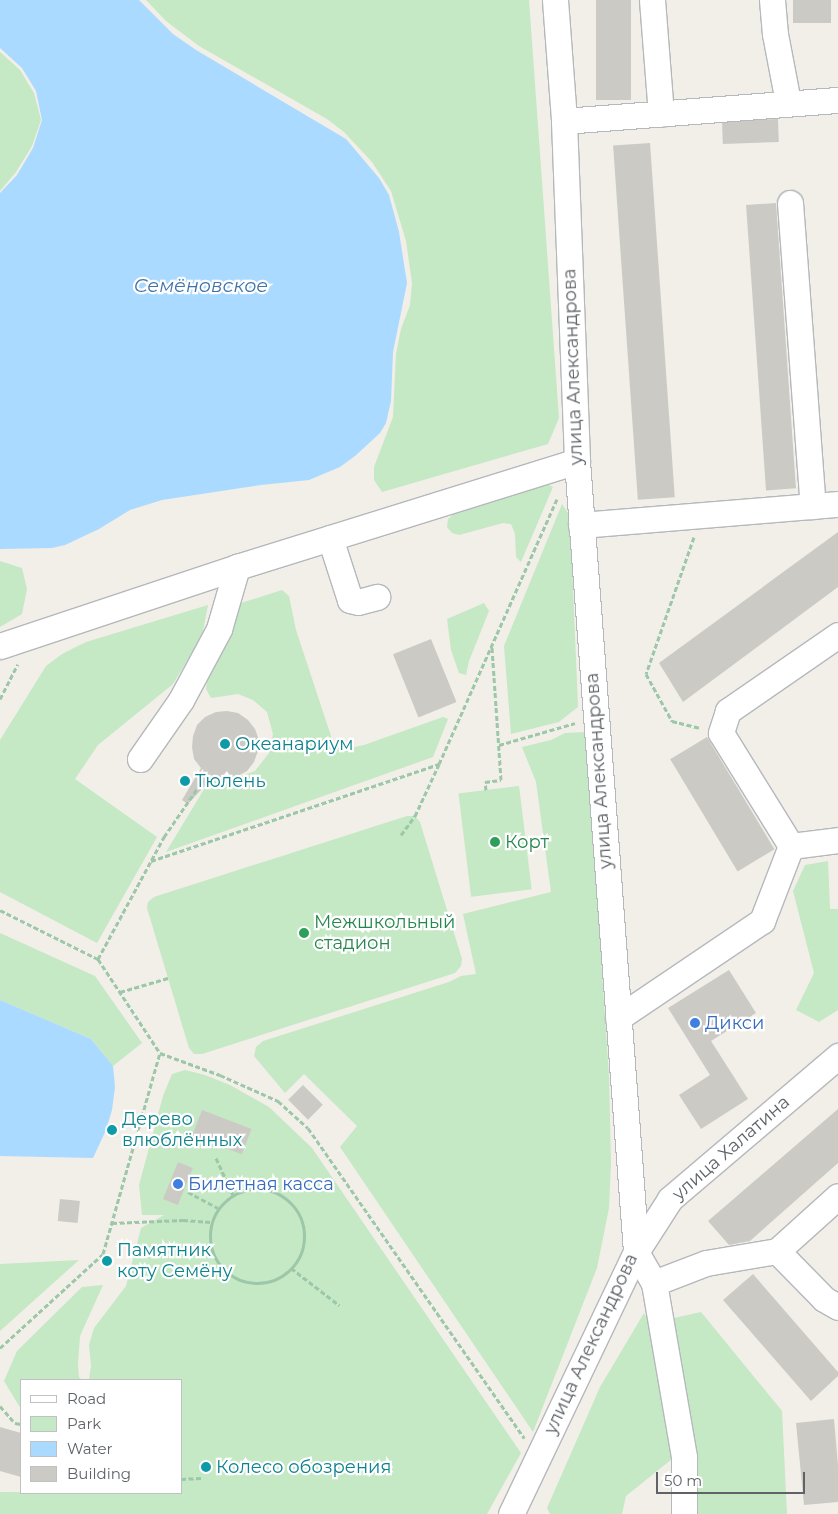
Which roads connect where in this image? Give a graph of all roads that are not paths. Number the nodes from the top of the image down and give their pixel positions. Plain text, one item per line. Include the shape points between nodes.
1 (555, 0) edge
2 (652, 0) edge
3 (772, 0) edge
4 (838, 100) edge
5 (788, 102) junction
6 (661, 114) junction
7 (564, 121) junction
8 (790, 203) dead end
9 (576, 462) junction
10 (838, 504) edge
11 (813, 506) junction
12 (581, 525) junction
13 (330, 538) junction
14 (237, 567) junction
15 (377, 597) dead end
16 (838, 635) edge
17 (0, 646) edge
18 (140, 759) dead end
19 (838, 840) edge
20 (790, 846) junction
21 (618, 1018) junction
22 (838, 1056) edge
23 (838, 1196) edge
24 (777, 1250) junction
25 (636, 1252) junction
26 (654, 1283) junction
27 (838, 1307) edge
28 (512, 1514) edge
29 (684, 1514) edge

1 - 7 street, улица Александрова
2 - 6 street
3 - 5 street
4 - 5 street
5 - 6 street
6 - 7 street
7 - 9 street, улица Александрова
8 - 11 street
9 - 12 street, улица Александрова
9 - 13 street
10 - 11 street
11 - 12 street
12 - 21 street, улица Александрова
13 - 14 street
13 - 15 street via 350,600 358,602
14 - 17 street
14 - 18 street via 219,629 181,700
16 - 20 street via 728,711 721,733
19 - 20 street
20 - 21 street via 762,921
21 - 25 street, улица Александрова
22 - 25 street, улица Халатина via 670,1199
23 - 24 street
24 - 26 street via 706,1263
24 - 27 street via 824,1299
25 - 26 street
25 - 28 street, улица Александрова
26 - 29 street via 684,1457

